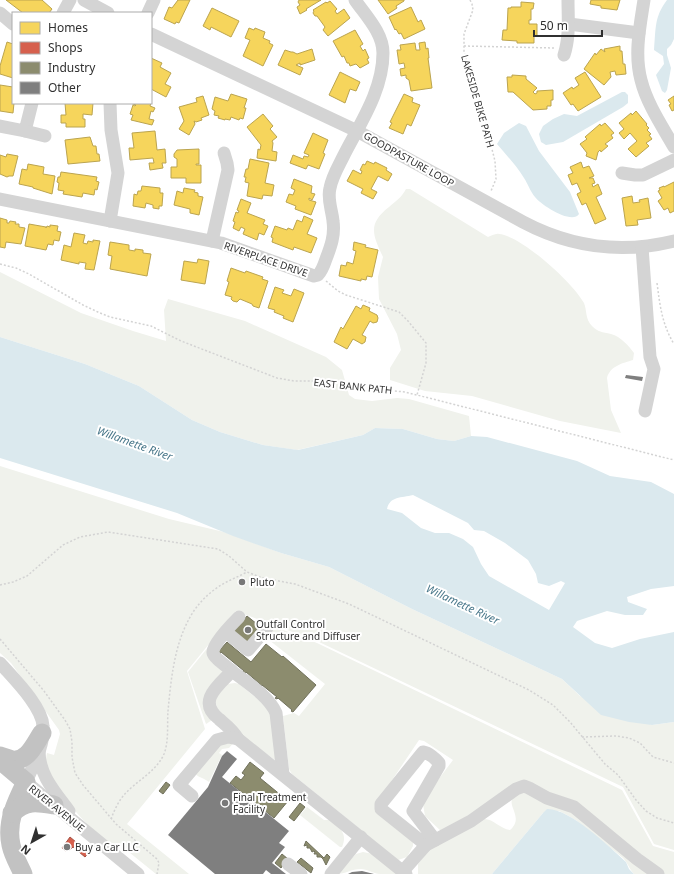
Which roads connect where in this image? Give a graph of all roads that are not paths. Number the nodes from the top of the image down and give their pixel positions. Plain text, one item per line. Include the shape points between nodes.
1 (70, 0) edge
2 (84, 0) edge
3 (154, 0) edge
4 (355, 0) edge
5 (568, 0) edge
6 (644, 0) edge
7 (64, 12) edge
8 (106, 12) edge
9 (148, 12) edge
10 (0, 13) edge
11 (12, 23) edge
12 (569, 24) junction
13 (639, 33) junction
14 (152, 34) edge
15 (565, 52) road end
16 (32, 104) edge
17 (110, 104) edge
18 (0, 126) edge
19 (25, 131) junction
20 (357, 131) junction
21 (45, 136) dead end
22 (674, 147) edge
23 (224, 153) dead end
24 (674, 160) edge
25 (622, 173) dead end
26 (0, 199) edge
27 (110, 221) junction
28 (212, 241) junction
29 (674, 241) edge
30 (642, 247) junction
31 (645, 411) dead end
32 (239, 617) dead end
33 (267, 628) dead end
34 (226, 632) junction
35 (0, 663) edge
36 (232, 671) junction
37 (42, 733) junction
38 (238, 739) junction
39 (39, 751) junction
40 (0, 756) edge
41 (0, 760) edge
42 (283, 774) junction
43 (26, 782) junction
44 (192, 796) dead end
45 (54, 805) junction
46 (12, 813) junction
47 (79, 825) junction
48 (361, 837) junction
49 (0, 843) edge
50 (430, 843) junction
51 (288, 864) dead end
52 (405, 873) edge
53 (18, 874) edge
54 (23, 874) edge
55 (138, 874) edge
56 (301, 874) edge
57 (331, 874) edge
58 (658, 874) edge

1 - 7 street
2 - 8 street
3 - 9 street
4 - 20 street, RIVERPLACE DRIVE via 378,34 383,48 379,82
5 - 12 street
6 - 13 street
10 - 11 street
12 - 13 street
12 - 15 street
13 - 22 street via 638,59 641,81
14 - 20 street, GOODPASTURE LOOP
16 - 19 street
17 - 27 street via 111,130 118,172
18 - 19 street
19 - 21 street
20 - 28 street, RIVERPLACE DRIVE via 330,187 334,236 319,274 314,276
20 - 30 street, GOODPASTURE LOOP via 534,228 557,238 600,247
23 - 28 street via 228,170
24 - 25 street via 643,175
26 - 27 street, RIVERPLACE DRIVE
27 - 28 street, RIVERPLACE DRIVE
29 - 30 street, GOODPASTURE LOOP
30 - 31 street via 650,357 654,369
32 - 34 street
33 - 34 street via 248,650
34 - 36 street via 214,646 213,654
35 - 37 street, RIVER AVENUE via 34,704 42,721
36 - 38 street via 211,695 209,707 215,716 233,730
36 - 42 street via 274,707
37 - 39 street, RIVER AVENUE
37 - 40 highway via 27,755 21,759 13,760
38 - 42 street
38 - 44 street via 228,737 217,740 179,785
39 - 43 street, RIVER AVENUE
39 - 47 street via 39,761 48,783
41 - 43 highway
42 - 48 street
43 - 45 street, RIVER AVENUE
43 - 46 highway
45 - 46 highway via 31,803 21,805
45 - 47 street, RIVER AVENUE
46 - 54 highway via 11,845
47 - 55 street, RIVER AVENUE
48 - 52 street
48 - 57 street
49 - 53 highway
50 - 50 street via 380,806 423,752 439,763 413,811
50 - 52 street
50 - 58 street via 471,821 524,786 547,798 574,807
51 - 56 street

